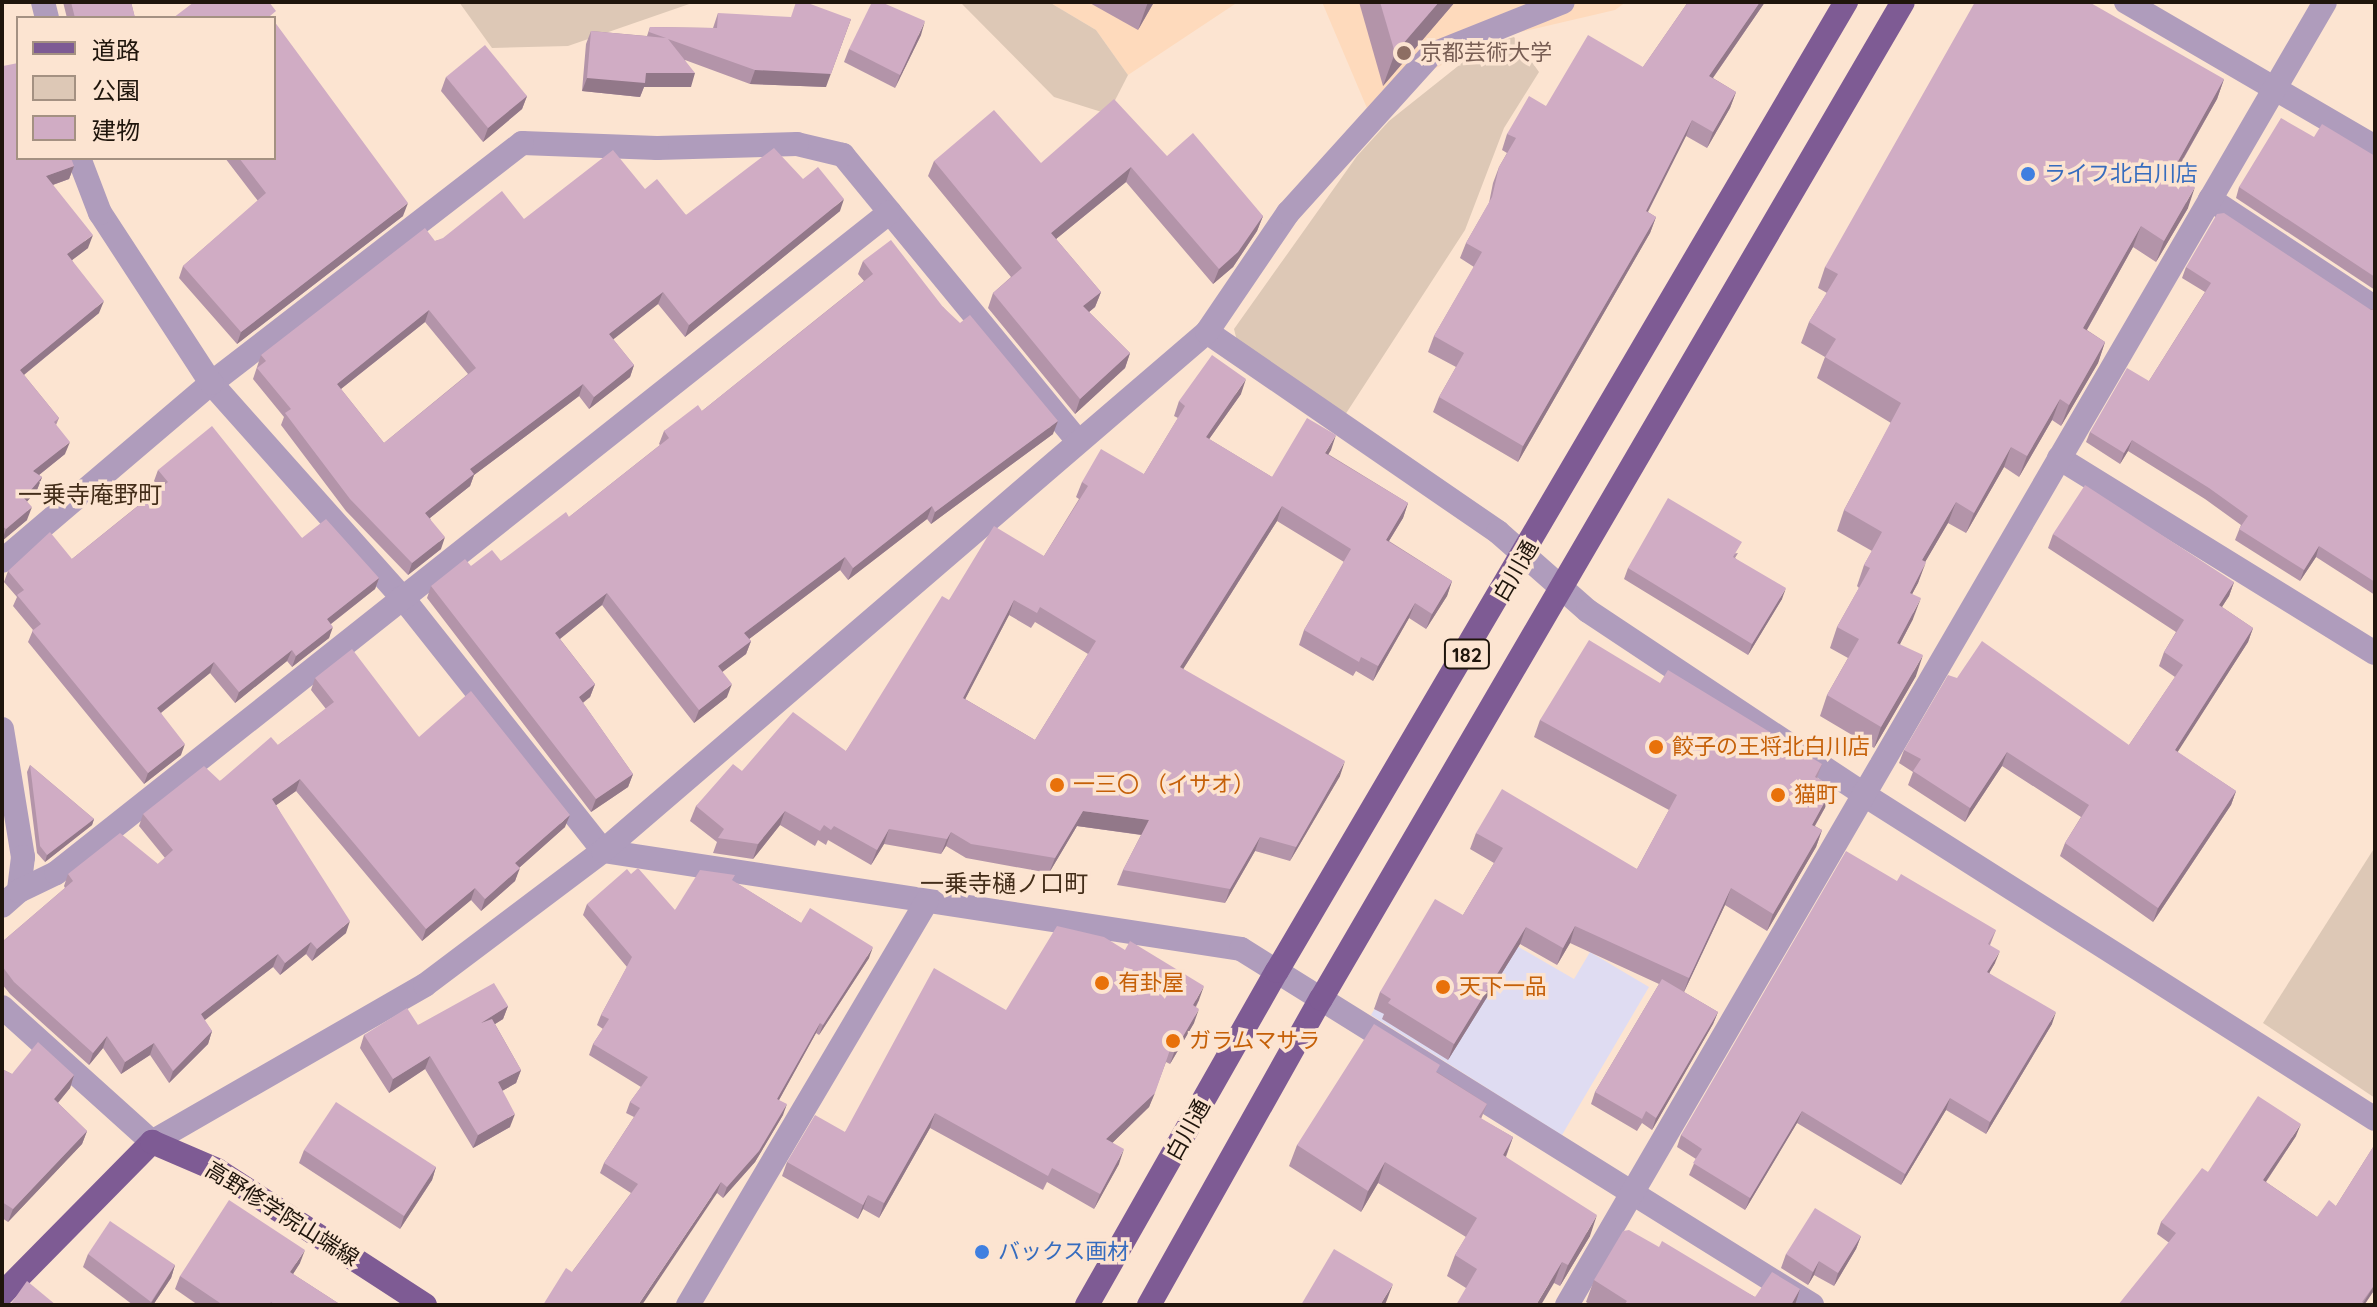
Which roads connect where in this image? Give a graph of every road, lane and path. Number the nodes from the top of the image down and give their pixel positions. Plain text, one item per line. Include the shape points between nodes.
1 (1563, 2) edge
2 (1846, 2) edge
3 (1903, 2) edge
4 (2126, 2) edge
5 (2325, 2) edge
6 (2274, 90) junction
7 (2375, 147) edge
8 (80, 160) edge
9 (2210, 199) junction
10 (890, 212) junction
11 (2375, 308) edge
12 (1207, 332) junction
13 (211, 383) junction
14 (1077, 440) junction
15 (2059, 458) junction
16 (1525, 556) junction
17 (2, 561) edge
18 (1561, 588) junction
19 (402, 597) junction
20 (2375, 653) edge
21 (2, 729) edge
22 (1863, 794) junction
23 (603, 851) junction
24 (10, 899) edge
25 (927, 901) junction
26 (1277, 971) junction
27 (1321, 999) junction
28 (2, 1007) edge
29 (2375, 1119) edge
30 (152, 1142) junction
31 (1636, 1192) junction
32 (2, 1294) edge
33 (425, 1305) edge
34 (688, 1305) edge
35 (1087, 1305) edge
36 (1149, 1305) edge
37 (1567, 1305) edge
38 (1812, 1305) edge

1 - 12 street via 1431,55 1288,213
2 - 16 main road, 白川通 / 182
3 - 18 main road, 182
4 - 6 street
5 - 6 street
6 - 7 street
6 - 9 street
8 - 13 street via 100,213
9 - 11 street
9 - 15 street
10 - 13 street via 843,155 797,144 657,148 522,143
10 - 14 street
10 - 19 street
12 - 14 street
12 - 16 street
13 - 17 street
13 - 19 street
14 - 23 street
15 - 20 street
15 - 22 street
16 - 18 street
16 - 26 main road, 白川通 / 182
18 - 22 street
18 - 27 main road, 182
19 - 23 street
19 - 24 street via 56,873
21 - 24 street via 23,857
22 - 29 street
22 - 31 street
23 - 25 street
23 - 30 street via 425,985
25 - 26 street via 1241,949
25 - 34 street
26 - 27 street
26 - 35 main road, 白川通 / 182
27 - 31 street
27 - 36 main road, 182
28 - 30 street
30 - 32 main road
30 - 33 main road, 高野修学院山端線 via 217,1170
31 - 37 street
31 - 38 street

